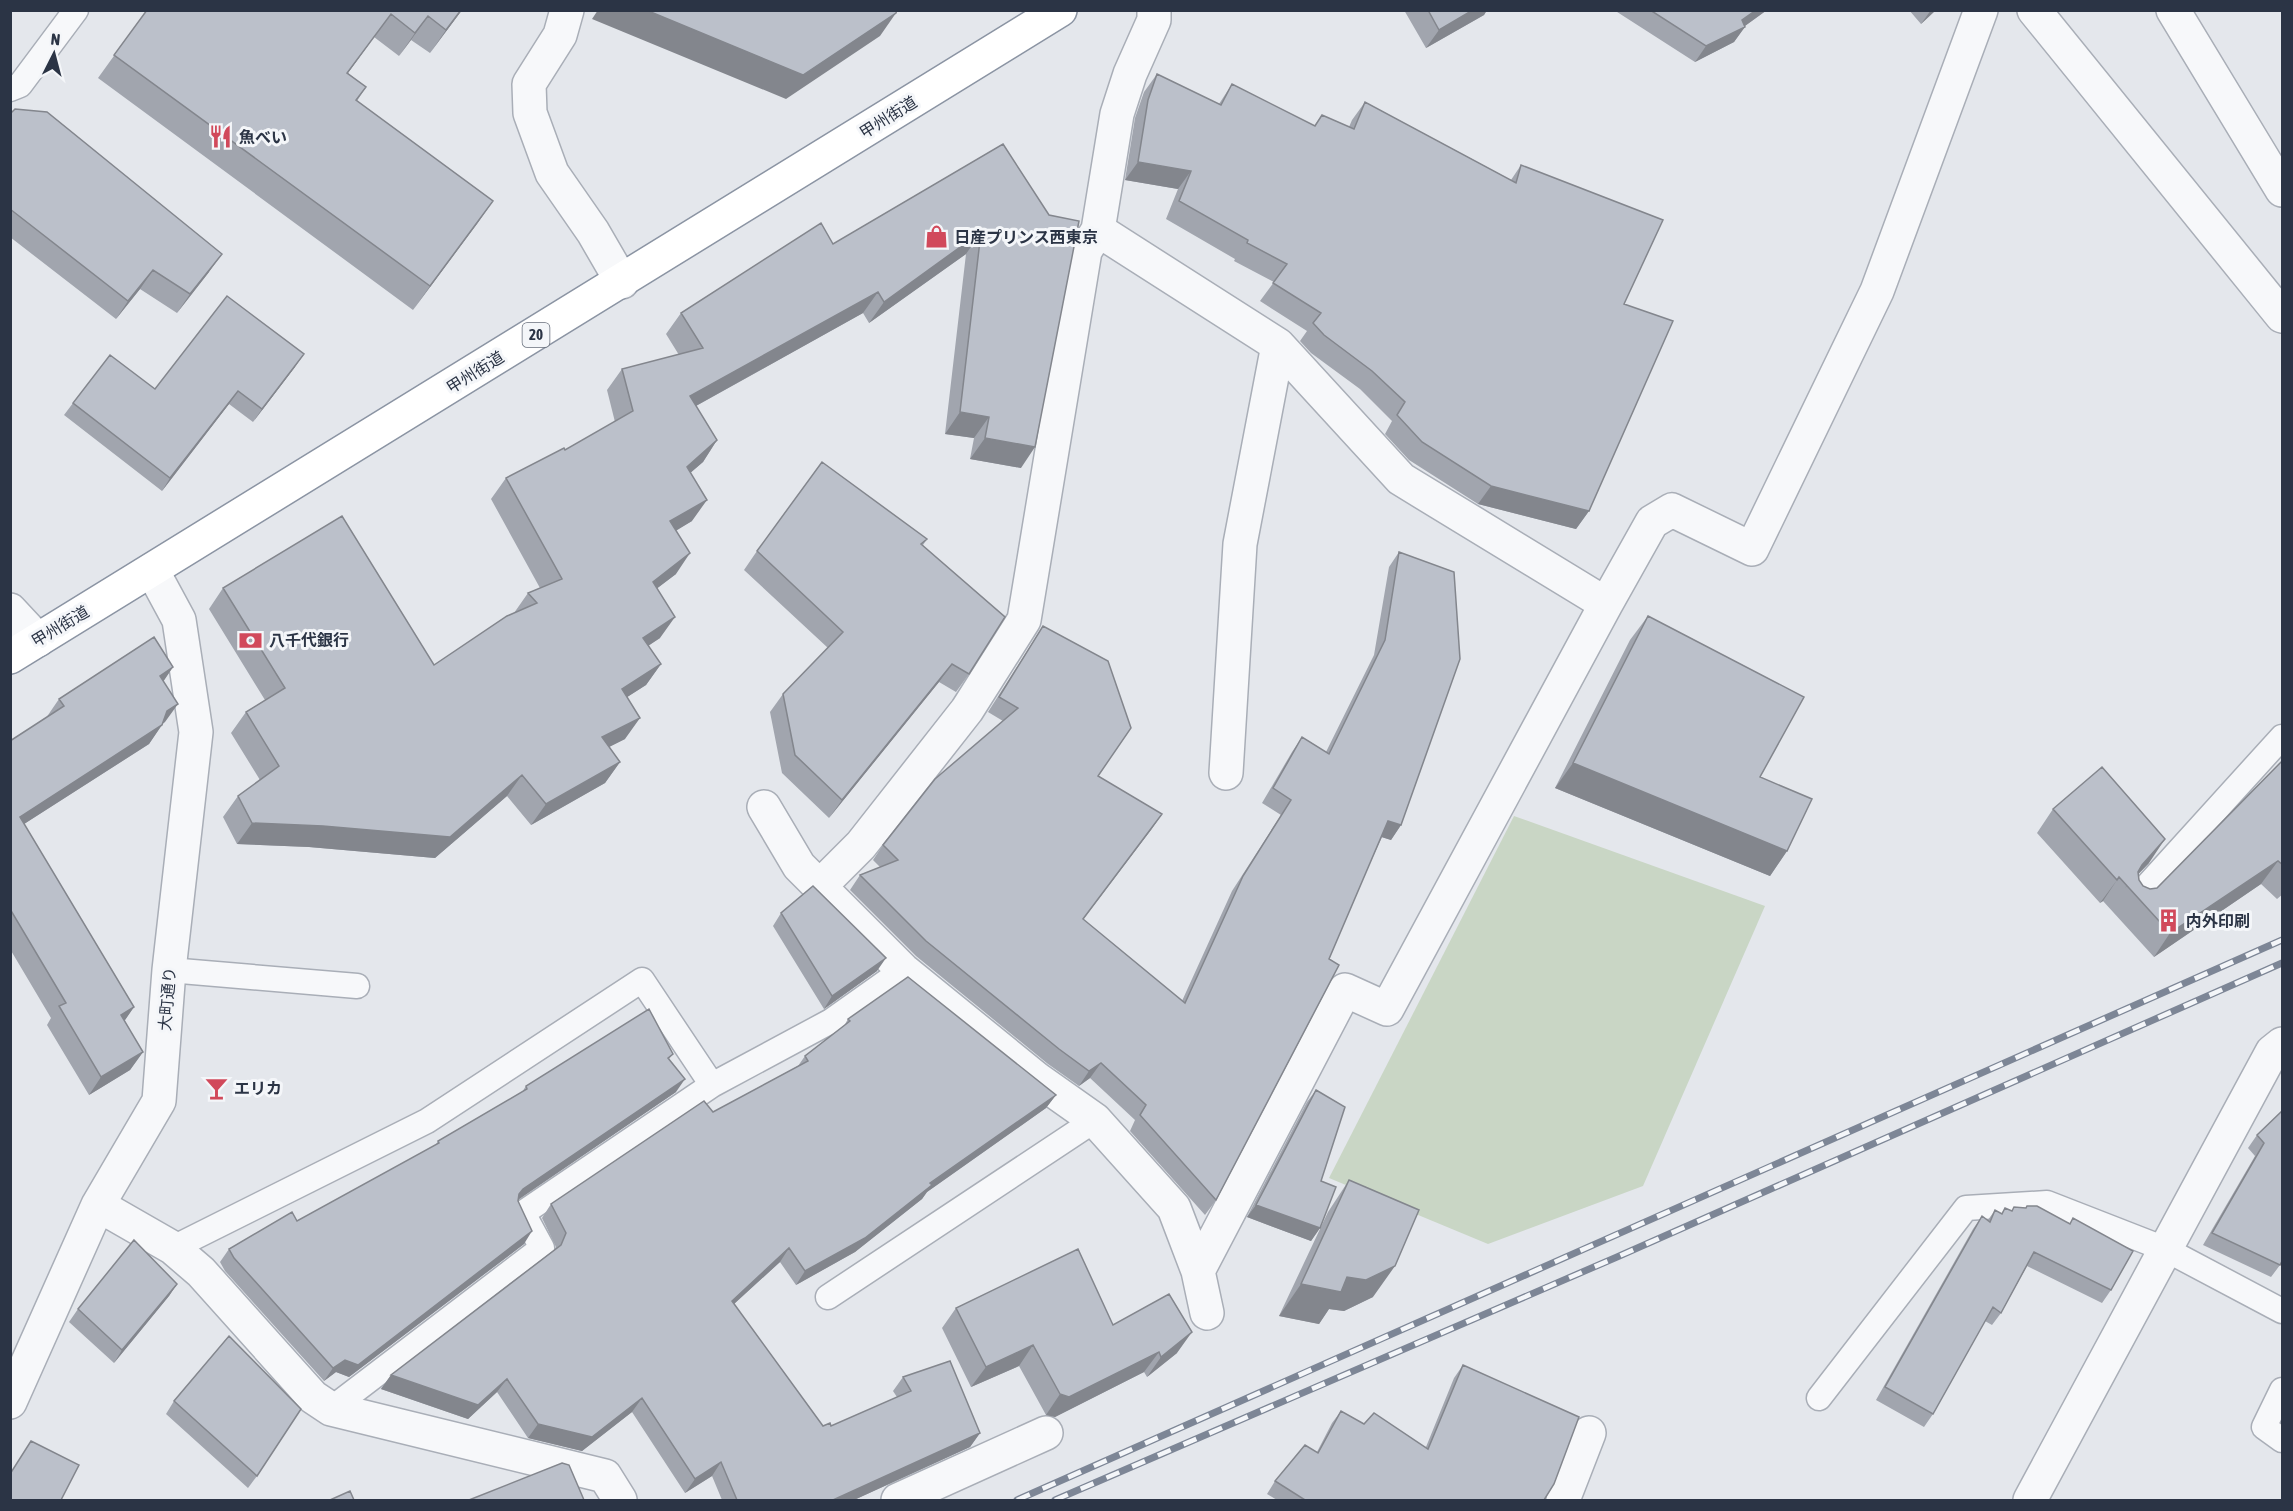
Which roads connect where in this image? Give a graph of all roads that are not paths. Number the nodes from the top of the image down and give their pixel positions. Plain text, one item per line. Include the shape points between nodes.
1 (76, 10) edge
2 (567, 10) edge
3 (1060, 10) edge
4 (1154, 10) edge
5 (1981, 10) edge
6 (2034, 10) edge
7 (2173, 10) edge
8 (10, 89) edge
9 (2283, 190) edge
10 (1098, 231) junction
11 (622, 282) junction
12 (2283, 316) edge
13 (1278, 345) junction
14 (152, 570) junction
15 (1606, 604) junction
16 (10, 610) edge
17 (38, 640) junction
18 (10, 657) edge
19 (2283, 736) edge
20 (1226, 773) dead end
21 (764, 807) dead end
22 (819, 887) junction
23 (2136, 898) edge
24 (169, 969) junction
25 (903, 970) junction
26 (357, 986) dead end
27 (2279, 1052) edge
28 (712, 1085) junction
29 (1095, 1120) junction
30 (98, 1205) junction
31 (173, 1248) junction
32 (2165, 1249) junction
33 (1198, 1271) junction
34 (828, 1297) dead end
35 (2283, 1311) edge
36 (1208, 1313) dead end
37 (2283, 1390) edge
38 (1819, 1398) dead end
39 (10, 1402) edge
40 (331, 1409) junction
41 (1046, 1433) dead end
42 (1589, 1433) dead end
43 (2283, 1440) edge
44 (620, 1500) edge
45 (898, 1500) edge
46 (1563, 1500) edge
47 (2031, 1500) edge

1 - 8 lane via 20,85
2 - 11 street via 560,35 529,84 530,113 552,173
3 - 11 highway, 甲州街道 / 20
4 - 10 street via 1154,20 1117,114
5 - 15 street via 1877,291 1752,549 1672,510 1652,522
6 - 12 street
7 - 9 street
10 - 13 street
10 - 22 street via 1084,251 1034,626 861,845
11 - 14 highway, 甲州街道 / 20
13 - 15 street via 1401,478
13 - 20 street via 1240,544
14 - 17 highway, 甲州街道 / 20
14 - 24 street, 大町通り via 179,620 196,732
15 - 33 street via 1387,1009 1345,990
16 - 17 street
17 - 18 highway, 甲州街道 / 20
19 - 23 lane
21 - 22 street via 799,866
22 - 25 street
24 - 26 lane
24 - 30 street, 大町通り via 159,1101
25 - 28 lane via 831,1021
25 - 29 street via 1037,1079
27 - 32 street
28 - 31 lane via 642,980 427,1120
28 - 40 lane via 522,1213 542,1248
29 - 33 street via 1174,1208
29 - 34 lane
30 - 31 street
30 - 39 street, 大町通り
31 - 40 street via 201,1272 313,1398
32 - 35 lane
32 - 38 lane via 2047,1203 1966,1208
32 - 47 street
33 - 36 street
37 - 43 lane via 2264,1428
40 - 44 street via 605,1476
41 - 45 street
42 - 46 street

